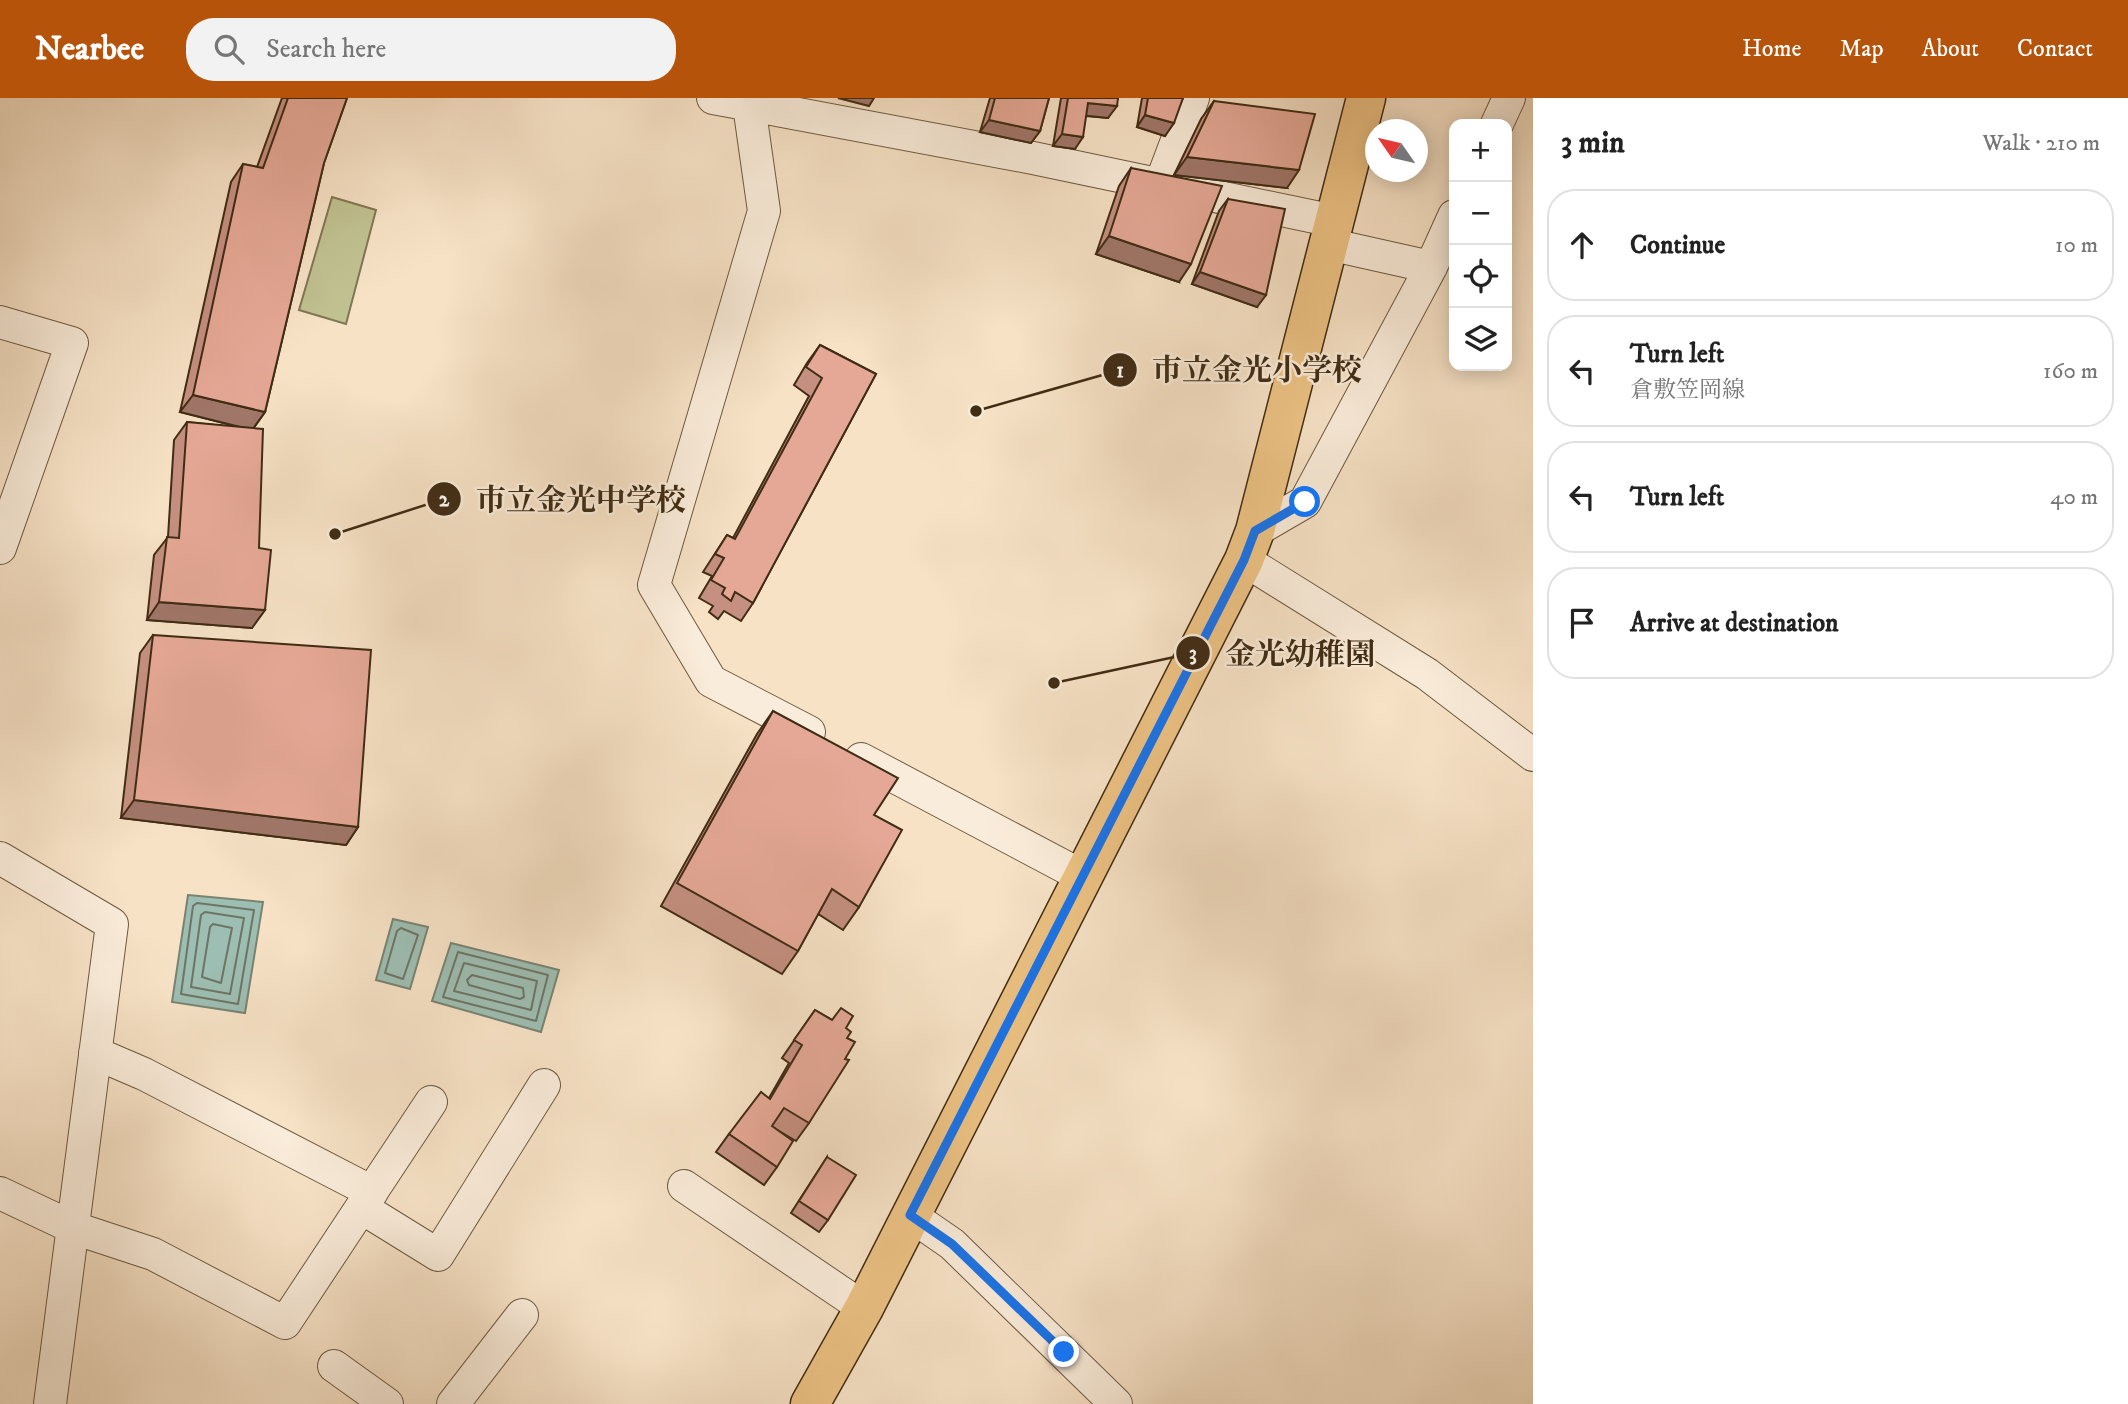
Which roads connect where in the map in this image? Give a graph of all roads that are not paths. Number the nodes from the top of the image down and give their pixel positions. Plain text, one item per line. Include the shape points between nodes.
1 (713, 98) edge
2 (1193, 98) edge
3 (1366, 98) edge
4 (1509, 98) edge
5 (747, 100) edge
6 (1499, 119) edge
7 (1161, 183) junction
8 (1449, 227) edge
9 (1331, 232) junction
10 (1431, 267) junction
11 (0, 322) edge
12 (1250, 546) junction
13 (0, 548) edge
14 (1533, 755) edge
15 (0, 858) edge
16 (1082, 876) junction
17 (95, 1053) junction
18 (544, 1085) dead end
19 (431, 1102) dead end
20 (684, 1186) dead end
21 (0, 1193) edge
22 (367, 1200) junction
23 (910, 1215) junction
24 (74, 1228) junction
25 (864, 1308) junction
26 (522, 1315) dead end
27 (334, 1366) dead end
28 (50, 1404) edge
29 (387, 1404) edge
30 (453, 1404) edge
31 (810, 1404) edge
32 (1116, 1404) edge

1 - 5 street
2 - 7 street
3 - 9 main road
4 - 6 street
5 - 7 street
5 - 16 street via 764,211 654,585 711,681
7 - 9 street
8 - 10 street
9 - 10 street
9 - 12 main road
10 - 12 street via 1305,502
11 - 13 street via 72,343
12 - 14 street
12 - 16 main road
15 - 17 street via 112,924
16 - 23 main road
17 - 22 street via 145,1074
17 - 24 street
18 - 22 street via 438,1255
19 - 22 street
20 - 25 street
21 - 24 street
22 - 24 street via 285,1323 153,1254
23 - 25 main road
23 - 32 street via 952,1244
24 - 28 street
25 - 31 main road
26 - 30 street
27 - 29 street

